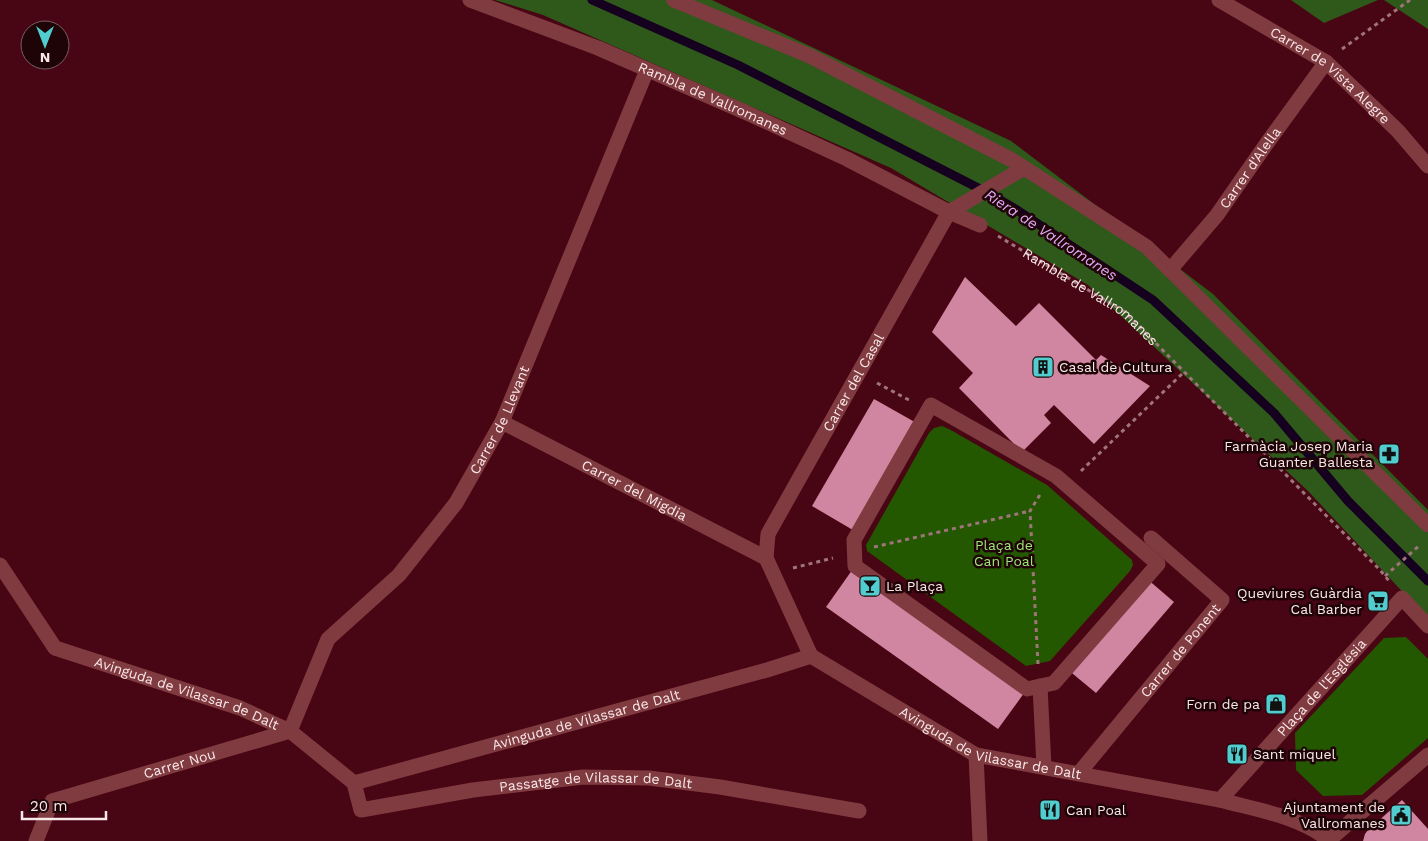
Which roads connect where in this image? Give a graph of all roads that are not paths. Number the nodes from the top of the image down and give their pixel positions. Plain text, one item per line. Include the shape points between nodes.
1 (470, 0) edge
2 (674, 0) edge
3 (1219, 0) edge
4 (1326, 62) junction
5 (647, 70) junction
6 (1428, 166) edge
7 (1024, 168) junction
8 (949, 212) junction
9 (980, 225) road end
10 (1170, 270) junction
11 (502, 422) junction
12 (1428, 525) edge
13 (1151, 538) dead end
14 (766, 558) junction
15 (0, 565) edge
16 (1428, 626) edge
17 (811, 656) junction
18 (1040, 686) junction
19 (290, 731) junction
20 (976, 754) junction
21 (1428, 755) edge
22 (1044, 767) junction
23 (1078, 773) junction
24 (354, 783) junction
25 (1220, 800) junction
26 (859, 811) dead end
27 (1330, 840) edge
28 (36, 841) edge
29 (980, 841) edge

1 - 5 street, Rambla de Vallromanes
2 - 7 street via 810,56
3 - 4 street, Carrer de Vista Alegre
4 - 6 street, Carrer de Vista Alegre
4 - 10 street, Carrer d'Alella via 1218,215
5 - 8 street, Rambla de Vallromanes via 839,155
5 - 11 street, Carrer de Llevant
7 - 8 street
7 - 10 street via 1148,247
8 - 9 street, Rambla de Vallromanes
8 - 14 street, Carrer del Casal via 768,534
10 - 12 street
11 - 14 street, Carrer del Migdia
11 - 19 street, Carrer de Llevant via 456,503 404,568 328,639
13 - 23 street, Carrer de Ponent via 1222,600
14 - 17 street
15 - 19 street, Avinguda de Vilassar de Dalt via 55,648 240,708
16 - 25 street, Plaça de l'Església via 1402,598
17 - 20 street, Avinguda de Vilassar de Dalt
17 - 24 street, Avinguda de Vilassar de Dalt
18 - 18 street via 1054,683 1158,564 1056,476 932,405 854,540 860,551 856,566 1027,688
18 - 22 street
19 - 24 street, Avinguda de Vilassar de Dalt
19 - 28 street, Carrer Nou via 52,801
20 - 22 street, Avinguda de Vilassar de Dalt
20 - 29 street
21 - 27 street
22 - 23 street, Avinguda de Vilassar de Dalt
23 - 25 street, Avinguda de Vilassar de Dalt
24 - 26 street, Passatge de Vilassar de Dalt via 360,810 473,790 583,776 658,779
25 - 27 street via 1281,816

